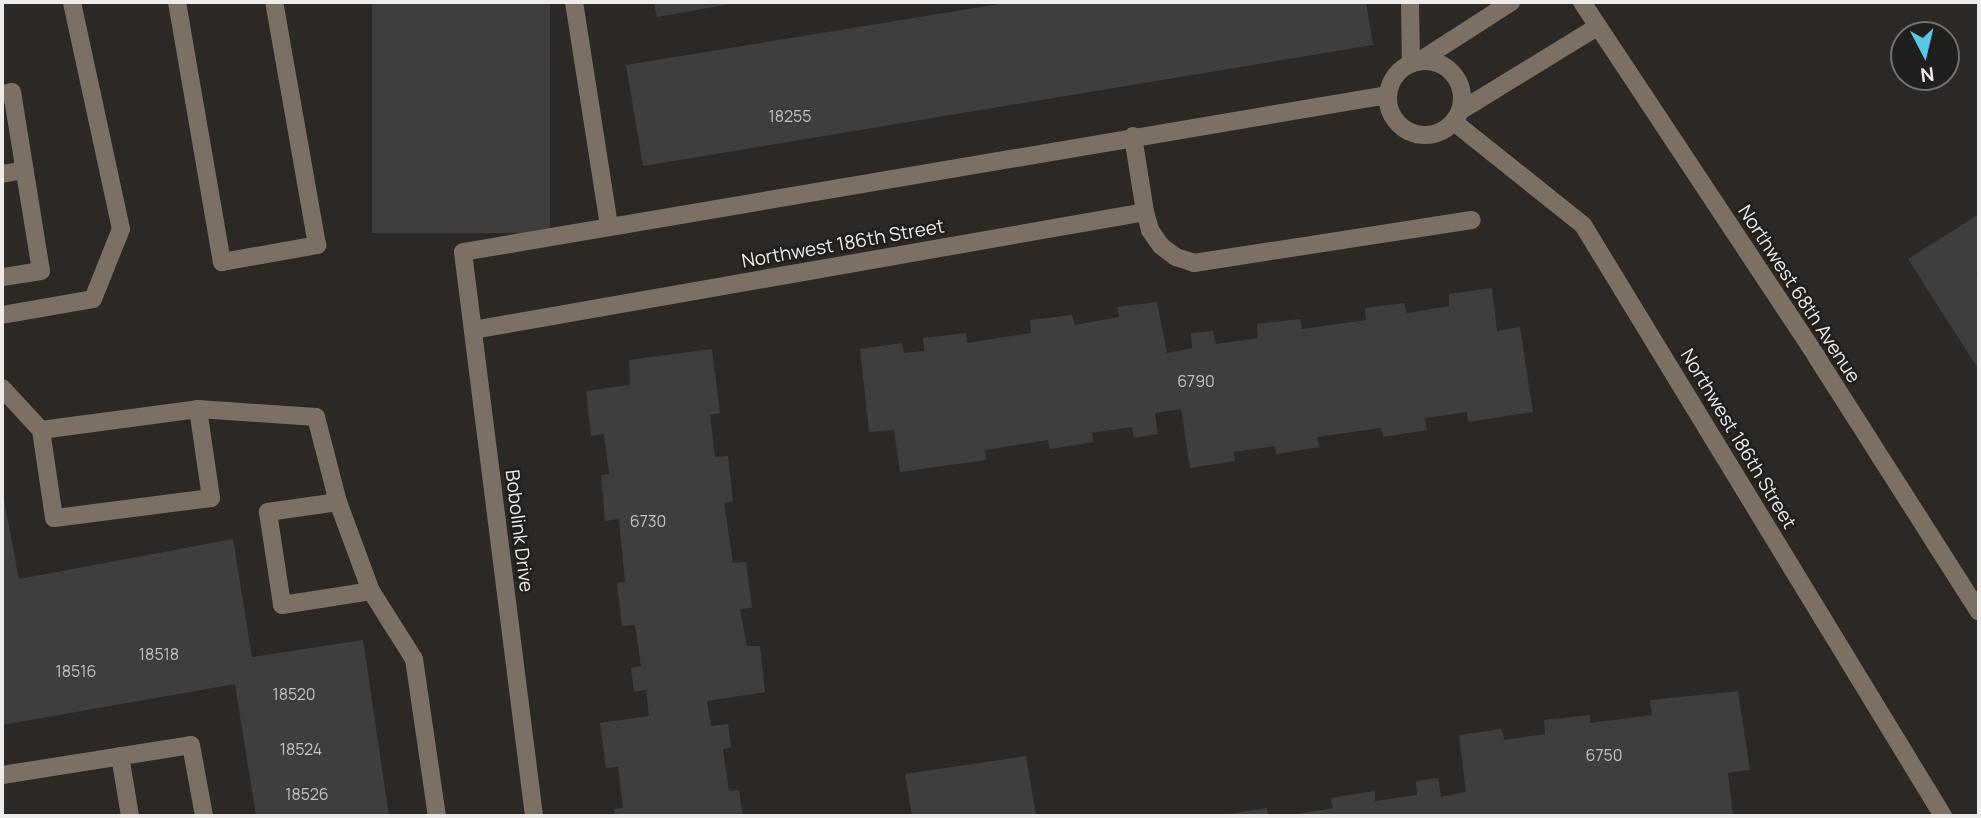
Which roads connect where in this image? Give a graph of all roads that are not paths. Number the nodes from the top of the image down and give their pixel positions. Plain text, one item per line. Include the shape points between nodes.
1 (72, 2) edge
2 (177, 2) edge
3 (274, 2) edge
4 (575, 2) edge
5 (1410, 2) edge
6 (1511, 2) edge
7 (1581, 2) edge
8 (1597, 27) junction
9 (1414, 63) junction
10 (2, 94) edge
11 (1387, 95) junction
12 (1457, 116) junction
13 (1133, 136) junction
14 (25, 170) junction
15 (2, 174) edge
16 (1145, 212) junction
17 (1472, 220) dead end
18 (609, 226) junction
19 (2, 277) edge
20 (2, 315) edge
21 (473, 330) junction
22 (2, 388) edge
23 (198, 409) junction
24 (41, 430) junction
25 (338, 502) junction
26 (371, 592) junction
27 (1979, 612) edge
28 (120, 756) junction
29 (2, 775) edge
30 (130, 816) edge
31 (204, 816) edge
32 (437, 816) edge
33 (534, 816) edge
34 (1943, 816) edge

1 - 20 street via 121,229 93,299
2 - 3 street via 222,262 317,245
4 - 18 street
5 - 9 street
6 - 9 street
7 - 8 street, Northwest 68th Avenue
8 - 12 street
8 - 27 street, Northwest 68th Avenue
9 - 11 street via 1396,75
9 - 12 street via 1431,61 1453,74 1462,98
10 - 14 street via 12,92
11 - 12 street via 1389,110 1406,131 1432,135
11 - 13 street
12 - 34 street, Northwest 186th Street via 1583,225
13 - 16 street
13 - 18 street
14 - 15 street
14 - 19 street via 41,271
16 - 17 street via 1161,246 1194,263
16 - 21 street, Northwest 186th Street
18 - 21 street, Bobolink Drive via 463,252
21 - 33 street, Bobolink Drive
22 - 24 street
23 - 24 street
23 - 24 street via 211,498 54,518
23 - 25 street via 316,417
25 - 26 street
25 - 26 street via 268,512 282,605
26 - 32 street via 414,659
28 - 29 street
28 - 30 street
28 - 31 street via 191,745

